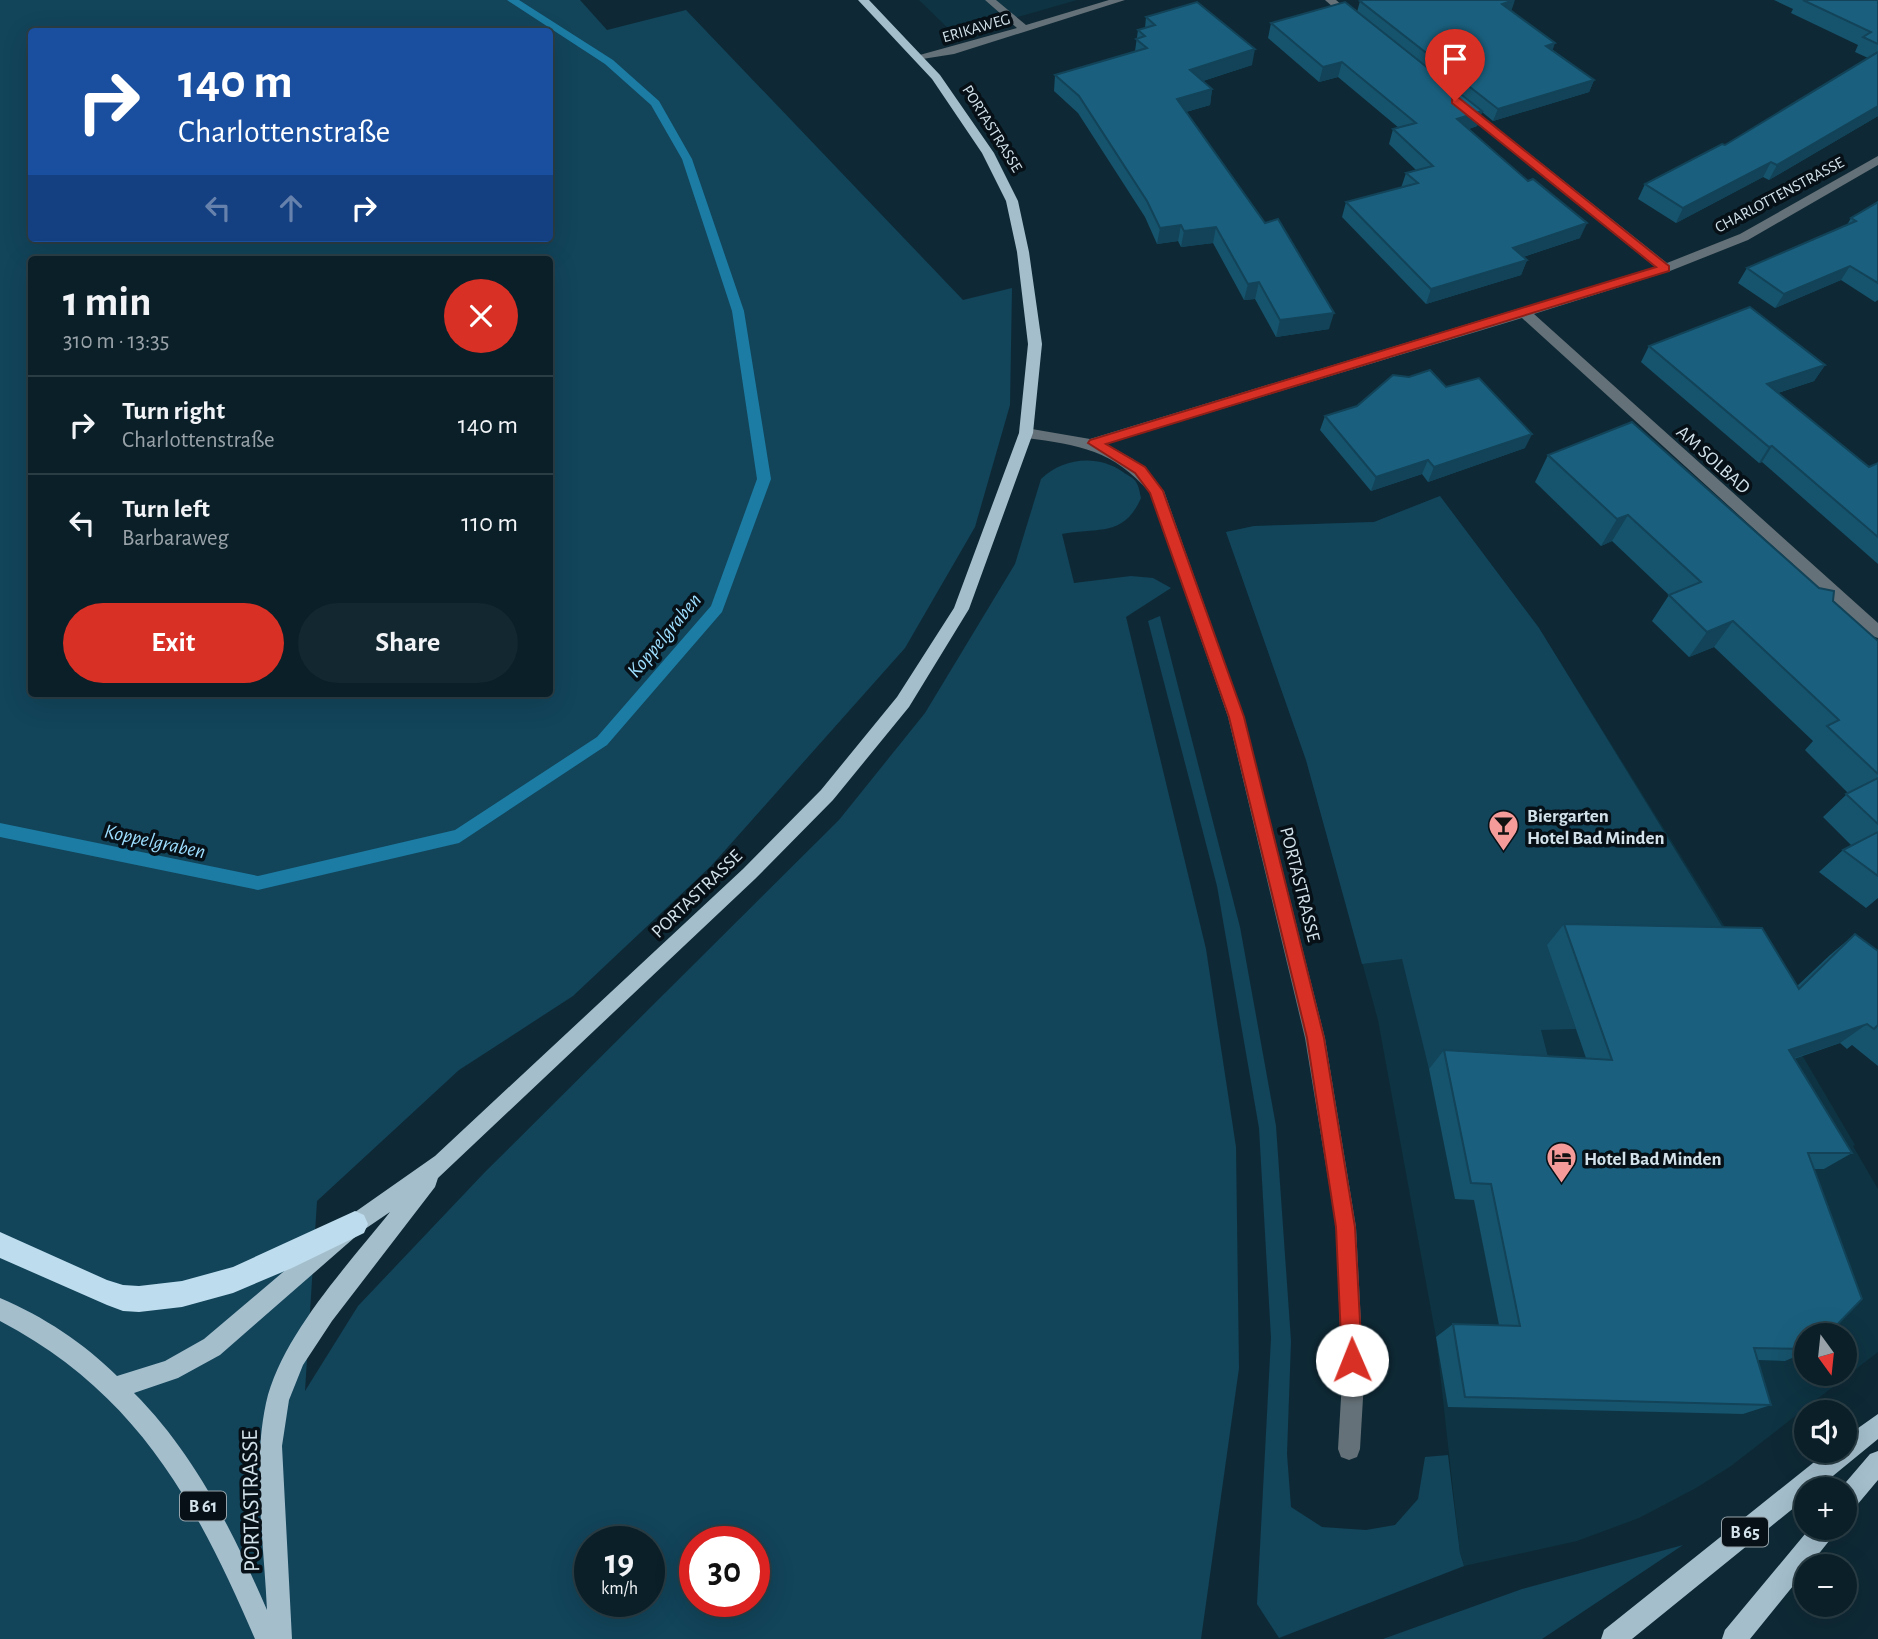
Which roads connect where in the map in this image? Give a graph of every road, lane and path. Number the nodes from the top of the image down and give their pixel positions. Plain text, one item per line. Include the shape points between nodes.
1 (863, 0) edge
2 (990, 0) edge
3 (1121, 0) edge
4 (1330, 0) edge
5 (1362, 26) edge
6 (1024, 29) junction
7 (920, 58) junction
8 (1449, 95) edge
9 (1878, 160) edge
10 (1665, 268) junction
11 (1524, 313) junction
12 (1026, 433) junction
13 (1094, 443) junction
14 (1878, 632) edge
15 (442, 1163) junction
16 (355, 1224) junction
17 (0, 1245) edge
18 (0, 1309) edge
19 (116, 1388) junction
20 (1878, 1425) edge
21 (1349, 1448) dead end
22 (1878, 1462) edge
23 (1857, 1487) edge
24 (1815, 1540) edge
25 (267, 1639) edge
26 (281, 1639) edge
27 (1613, 1639) edge
28 (1734, 1639) edge

1 - 7 main road, PORTASTRASSE
2 - 6 street
3 - 6 street, ERIKAWEG
4 - 5 street
6 - 7 street, ERIKAWEG
7 - 12 main road, PORTASTRASSE via 988,153 1013,201 1035,344
8 - 10 street
9 - 10 street, CHARLOTTENSTRASSE via 1744,237
10 - 11 street, CHARLOTTENSTRASSE
11 - 13 street, CHARLOTTENSTRASSE
11 - 14 street, AM SOLBAD
12 - 13 street, PORTASTRASSE
12 - 15 main road, PORTASTRASSE via 961,610 903,702 827,795 749,874
13 - 21 street, PORTASTRASSE via 1140,470 1157,491 1240,729 1315,1038 1346,1227 1353,1381
15 - 16 main road, PORTASTRASSE
15 - 26 main road, PORTASTRASSE via 324,1313 295,1358 278,1400 271,1446
16 - 17 highway via 223,1284 178,1295 127,1299
16 - 19 main road, PORTASTRASSE via 212,1348 170,1370
18 - 19 main road, B 61 via 52,1338
19 - 25 main road, B 61 via 178,1464 228,1549
20 - 27 main road, B 65
22 - 23 main road
24 - 28 main road

